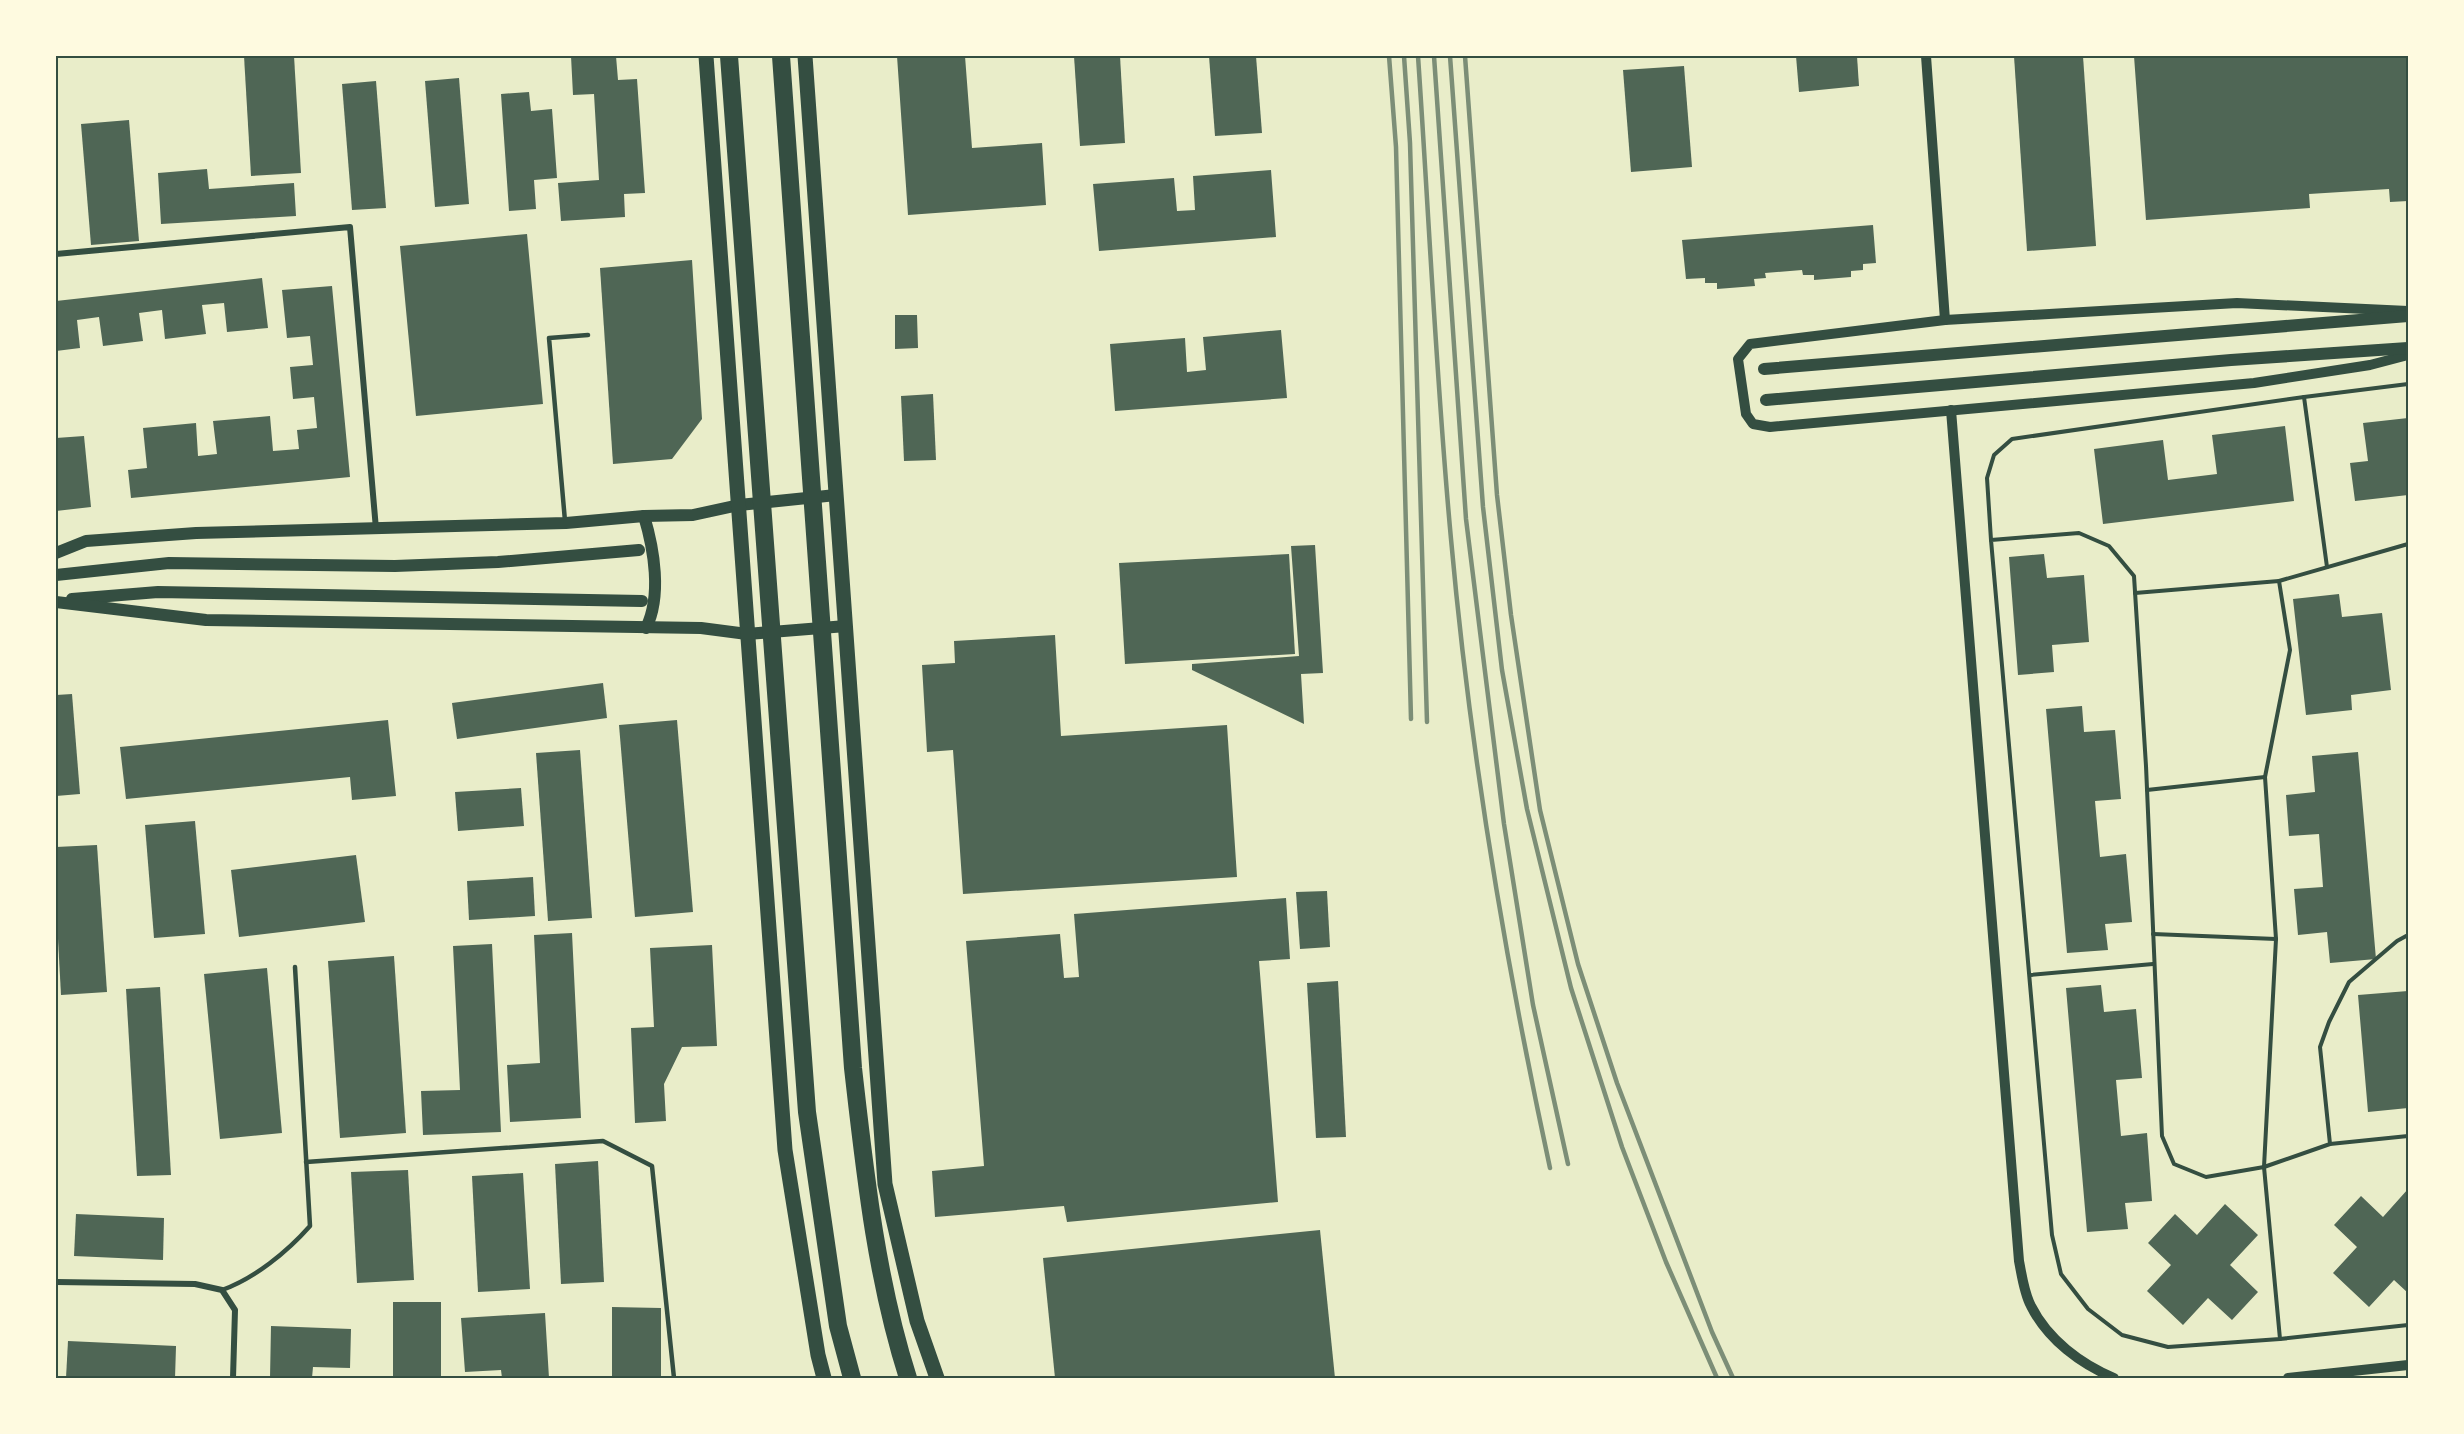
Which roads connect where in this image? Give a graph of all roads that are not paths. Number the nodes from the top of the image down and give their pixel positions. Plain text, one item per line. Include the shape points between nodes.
1 (706, 56) edge
2 (729, 56) edge
3 (781, 56) edge
4 (805, 56) edge
5 (1926, 56) edge
6 (56, 254) edge
7 (2409, 311) edge
8 (2409, 316) edge
9 (1945, 320) junction
10 (588, 335) dead end
11 (2409, 348) edge
12 (2409, 355) edge
13 (1764, 369) dead end
14 (1766, 400) dead end
15 (1951, 410) junction
16 (836, 495) junction
17 (739, 505) junction
18 (644, 516) junction
19 (566, 523) junction
20 (376, 530) junction
21 (639, 550) dead end
22 (56, 554) edge
23 (56, 575) edge
24 (642, 601) dead end
25 (56, 602) edge
26 (846, 626) junction
27 (646, 628) junction
28 (747, 634) junction
29 (295, 967) dead end
30 (306, 1162) junction
31 (56, 1282) edge
32 (222, 1290) junction
33 (2409, 1365) edge
34 (233, 1378) edge
35 (674, 1378) edge
36 (822, 1378) edge
37 (852, 1378) edge
38 (908, 1378) edge
39 (937, 1378) edge
40 (2114, 1378) edge
41 (2288, 1378) edge

1 - 17 main road
2 - 37 highway via 807,1112 838,1326
3 - 38 highway via 852,1068 871,1222
4 - 16 main road
5 - 9 street
6 - 20 street via 350,227
7 - 9 street via 2237,303
8 - 13 main road
9 - 15 street via 1750,344 1738,359 1746,414 1753,424 1770,427
10 - 19 lane via 549,338
11 - 14 main road
12 - 15 street via 2254,383
15 - 40 street via 2019,1262 2031,1306 2044,1325 2077,1358
16 - 17 main road
16 - 26 main road
17 - 18 main road via 693,515
17 - 28 main road
18 - 19 main road
18 - 27 main road via 651,538 654,585 653,613
19 - 20 main road
20 - 22 main road via 196,533 97,540
21 - 23 main road via 394,566 169,563
24 - 25 main road via 158,592
25 - 27 main road via 206,620
26 - 28 main road
26 - 39 main road via 885,1184 917,1322
27 - 28 main road via 701,628
28 - 36 main road via 784,1150
29 - 30 lane
30 - 32 lane via 310,1226 244,1282
30 - 35 lane via 603,1141 652,1166
31 - 32 street via 195,1284
32 - 34 street via 235,1311
33 - 41 street

